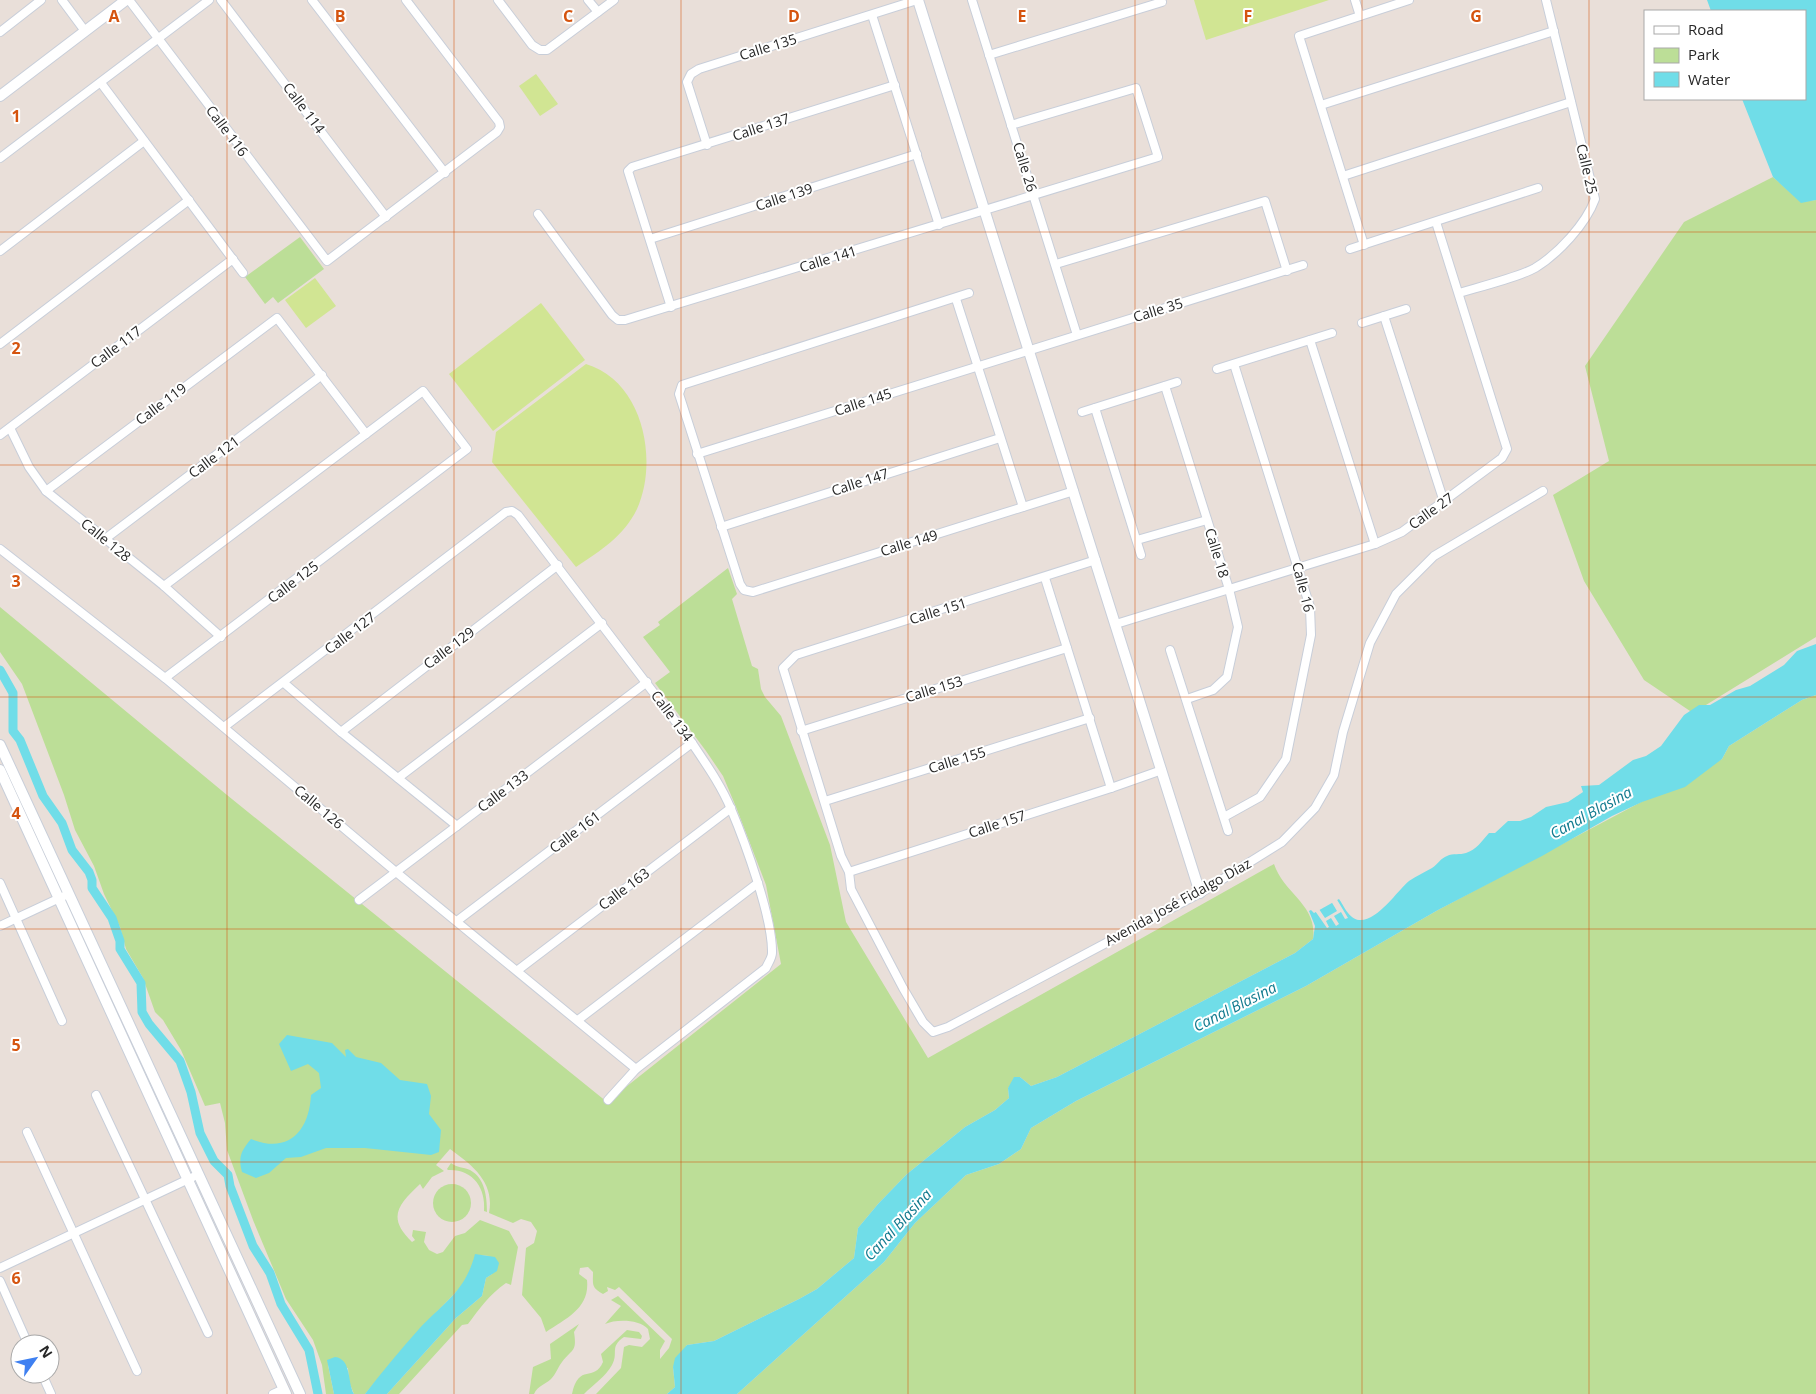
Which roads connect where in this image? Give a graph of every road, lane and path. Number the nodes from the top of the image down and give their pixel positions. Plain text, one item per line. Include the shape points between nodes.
1 (41, 0) edge
2 (62, 0) edge
3 (128, 0) edge
4 (209, 0) edge
5 (221, 0) edge
6 (312, 0) edge
7 (406, 0) edge
8 (498, 0) edge
9 (588, 0) edge
10 (614, 0) edge
11 (918, 0) edge
12 (972, 0) edge
13 (1162, 0) edge
14 (1354, 0) edge
15 (1409, 0) edge
16 (1546, 0) edge
17 (598, 12) junction
18 (872, 15) junction
19 (1360, 16) junction
20 (85, 31) junction
21 (1554, 31) junction
22 (0, 32) edge
23 (157, 39) junction
24 (989, 55) junction
25 (101, 82) junction
26 (894, 85) junction
27 (0, 96) edge
28 (1572, 102) junction
29 (1322, 105) junction
30 (1012, 125) junction
31 (144, 141) junction
32 (707, 145) junction
33 (917, 154) junction
34 (0, 158) edge
35 (445, 173) junction
36 (1343, 176) junction
37 (1538, 188) dead end
38 (1033, 194) junction
39 (189, 200) junction
40 (984, 210) junction
41 (538, 214) dead end
42 (386, 217) junction
43 (1436, 222) junction
44 (939, 225) junction
45 (650, 239) junction
46 (1364, 245) junction
47 (1350, 249) dead end
48 (0, 251) edge
49 (232, 259) junction
50 (1056, 264) junction
51 (1303, 265) dead end
52 (1287, 271) junction
53 (243, 273) dead end
54 (969, 293) dead end
55 (1459, 293) junction
56 (956, 299) junction
57 (671, 307) junction
58 (1406, 309) dead end
59 (1384, 316) junction
60 (1362, 323) dead end
61 (1332, 333) dead end
62 (1077, 335) junction
63 (1310, 340) junction
64 (0, 344) edge
65 (1029, 349) junction
66 (1234, 364) junction
67 (977, 366) junction
68 (1217, 369) dead end
69 (322, 375) junction
70 (1177, 382) dead end
71 (1165, 386) junction
72 (1095, 408) junction
73 (1082, 412) dead end
74 (10, 428) junction
75 (366, 434) junction
76 (0, 435) edge
77 (1000, 438) junction
78 (697, 454) junction
79 (46, 491) junction
80 (1074, 491) junction
81 (1543, 491) dead end
82 (1444, 502) junction
83 (1023, 507) junction
84 (1207, 520) junction
85 (721, 526) junction
86 (474, 537) joint
87 (105, 539) junction
88 (1137, 540) junction
89 (1374, 544) junction
90 (0, 549) edge
91 (1141, 555) dead end
92 (1096, 560) junction
93 (558, 565) junction
94 (1299, 568) junction
95 (1045, 578) junction
96 (164, 586) junction
97 (1229, 589) junction
98 (602, 623) junction
99 (1116, 624) junction
100 (221, 637) junction
101 (1067, 648) junction
102 (1170, 650) dead end
103 (165, 678) junction
104 (647, 682) junction
105 (284, 683) junction
106 (1186, 698) junction
107 (1090, 718) junction
108 (224, 727) junction
109 (801, 731) junction
110 (341, 732) junction
111 (692, 743) junction
112 (0, 745) edge
113 (0, 770) edge
114 (1162, 770) junction
115 (398, 778) junction
116 (1111, 788) junction
117 (825, 801) junction
118 (731, 808) junction
119 (1224, 817) junction
120 (457, 826) junction
121 (1228, 831) dead end
122 (396, 872) junction
123 (849, 872) junction
124 (0, 883) edge
125 (758, 883) junction
126 (1200, 893) junction
127 (63, 896) junction
128 (359, 900) dead end
129 (16, 919) junction
130 (457, 921) junction
131 (0, 926) edge
132 (518, 970) junction
133 (578, 1020) junction
134 (62, 1021) dead end
135 (636, 1069) junction
136 (96, 1095) dead end
137 (608, 1100) dead end
138 (27, 1132) dead end
139 (199, 1174) junction
140 (188, 1180) junction
141 (145, 1200) junction
142 (74, 1234) junction
143 (0, 1268) edge
144 (0, 1281) edge
145 (208, 1333) dead end
146 (24, 1334) edge
147 (137, 1371) dead end
148 (285, 1391) edge
149 (273, 1394) edge
150 (300, 1394) edge

1 - 22 street
2 - 20 street
3 - 20 street
3 - 23 street, Calle 116
4 - 23 street
5 - 42 street, Calle 114
6 - 35 street
7 - 35 street via 499,122 497,132
8 - 17 street via 532,45 540,50 547,50
9 - 17 street
10 - 17 street
11 - 18 street, Calle 135
11 - 40 street
12 - 24 street, Calle 26
13 - 24 street
14 - 19 street
15 - 19 street
16 - 21 street, Calle 25
18 - 26 street
18 - 32 street, Calle 135 via 691,74 687,82
19 - 29 street via 1300,37
20 - 27 street
21 - 28 street, Calle 25
21 - 29 street
23 - 25 street
23 - 42 street, Calle 116 via 327,261
24 - 30 street, Calle 26
25 - 31 street
25 - 34 street
26 - 32 street, Calle 137
26 - 33 street
28 - 36 street
28 - 55 street, Calle 25 via 1595,199 1589,215 1535,268
29 - 36 street
30 - 38 street, Calle 26
30 - 38 street, Calle 141 via 1136,88 1158,157
31 - 39 street
31 - 48 street
32 - 45 street, Calle 137 via 628,170
33 - 44 street
33 - 45 street, Calle 139
35 - 42 street
36 - 46 street
37 - 43 street
38 - 40 street, Calle 141
38 - 50 street, Calle 26
39 - 49 street
39 - 64 street
40 - 44 street, Calle 141
40 - 65 street
41 - 57 street, Calle 141 via 618,320
43 - 46 street
43 - 55 street, Calle 27
44 - 57 street, Calle 141
45 - 57 street
46 - 47 street
49 - 53 street
49 - 74 street, Calle 117
50 - 52 street via 1265,201
50 - 62 street, Calle 26
51 - 52 street, Calle 35
52 - 62 street, Calle 35
54 - 56 street
55 - 82 street, Calle 27 via 1507,449 1502,458
56 - 67 street
56 - 78 street via 682,385 679,394
58 - 59 street
59 - 60 street
59 - 82 street
61 - 63 street
62 - 65 street, Calle 35
63 - 66 street
63 - 89 street
65 - 67 street, Calle 145
65 - 80 street
66 - 68 street
66 - 94 street, Calle 16
67 - 77 street
67 - 78 street, Calle 145
69 - 75 street
69 - 79 street, Calle 119 via 277,318
69 - 87 street, Calle 121
70 - 71 street
71 - 72 street
71 - 84 street, Calle 18
72 - 73 street
72 - 88 street
74 - 76 street, Calle 117
74 - 79 street, Calle 128
75 - 96 street
75 - 100 street, Calle 125 via 423,391 467,449
77 - 83 street
77 - 85 street, Calle 147
78 - 85 street
79 - 87 street, Calle 128
80 - 83 street, Calle 149
80 - 92 street
81 - 126 street, Avenida José Fidalgo Díaz via 1434,556 1396,594 1370,643 1334,774 1315,808 1282,842
82 - 89 street, Calle 27 via 1402,532
83 - 85 street, Calle 149 via 753,592 744,590 740,584
84 - 88 street
84 - 97 street, Calle 18
86 - 93 street, Calle 134 via 506,512 512,511
86 - 105 street, Calle 127
87 - 96 street, Calle 128
88 - 91 street
89 - 94 street, Calle 27
90 - 103 street, Calle 126
92 - 95 street, Calle 151
92 - 99 street
93 - 98 street, Calle 134
93 - 110 street, Calle 129
94 - 97 street, Calle 27
94 - 119 street, Calle 16 via 1310,607 1311,634 1286,759 1260,797
95 - 101 street
95 - 109 street, Calle 151 via 796,655 783,668
96 - 100 street, Calle 128
97 - 99 street, Calle 27
97 - 106 street, Calle 18 via 1238,628 1227,677 1213,690
98 - 104 street, Calle 134
98 - 115 street
99 - 114 street
100 - 103 street, Calle 125
101 - 107 street
101 - 109 street, Calle 153
102 - 106 street
103 - 108 street, Calle 126
104 - 111 street, Calle 134
104 - 120 street, Calle 133
105 - 108 street, Calle 127
105 - 110 street
106 - 119 street
107 - 116 street
107 - 117 street, Calle 155
108 - 122 street, Calle 126
109 - 117 street
110 - 115 street
111 - 118 street, Calle 134 via 715,776
111 - 130 street, Calle 161
112 - 127 street
113 - 127 street
114 - 116 street, Calle 157
114 - 126 street
115 - 120 street
116 - 123 street, Calle 157
117 - 123 street
118 - 125 street, Calle 134
118 - 132 street, Calle 163
119 - 121 street
120 - 122 street, Calle 133
122 - 128 street, Calle 133
122 - 130 street, Calle 126
123 - 126 street, Avenida José Fidalgo Díaz via 851,889 903,988 923,1022 933,1032
124 - 129 street
125 - 133 street
125 - 135 street, Calle 134 via 772,955 766,968
127 - 129 street
127 - 139 street
127 - 140 street
129 - 131 street
129 - 134 street
130 - 132 street, Calle 126
132 - 133 street, Calle 126
133 - 135 street, Calle 126
135 - 137 street, Calle 134
136 - 141 street
138 - 142 street
139 - 140 street
139 - 150 street
140 - 141 street
140 - 148 street
141 - 142 street
141 - 145 street
142 - 143 street
142 - 147 street
144 - 146 street
148 - 149 street

